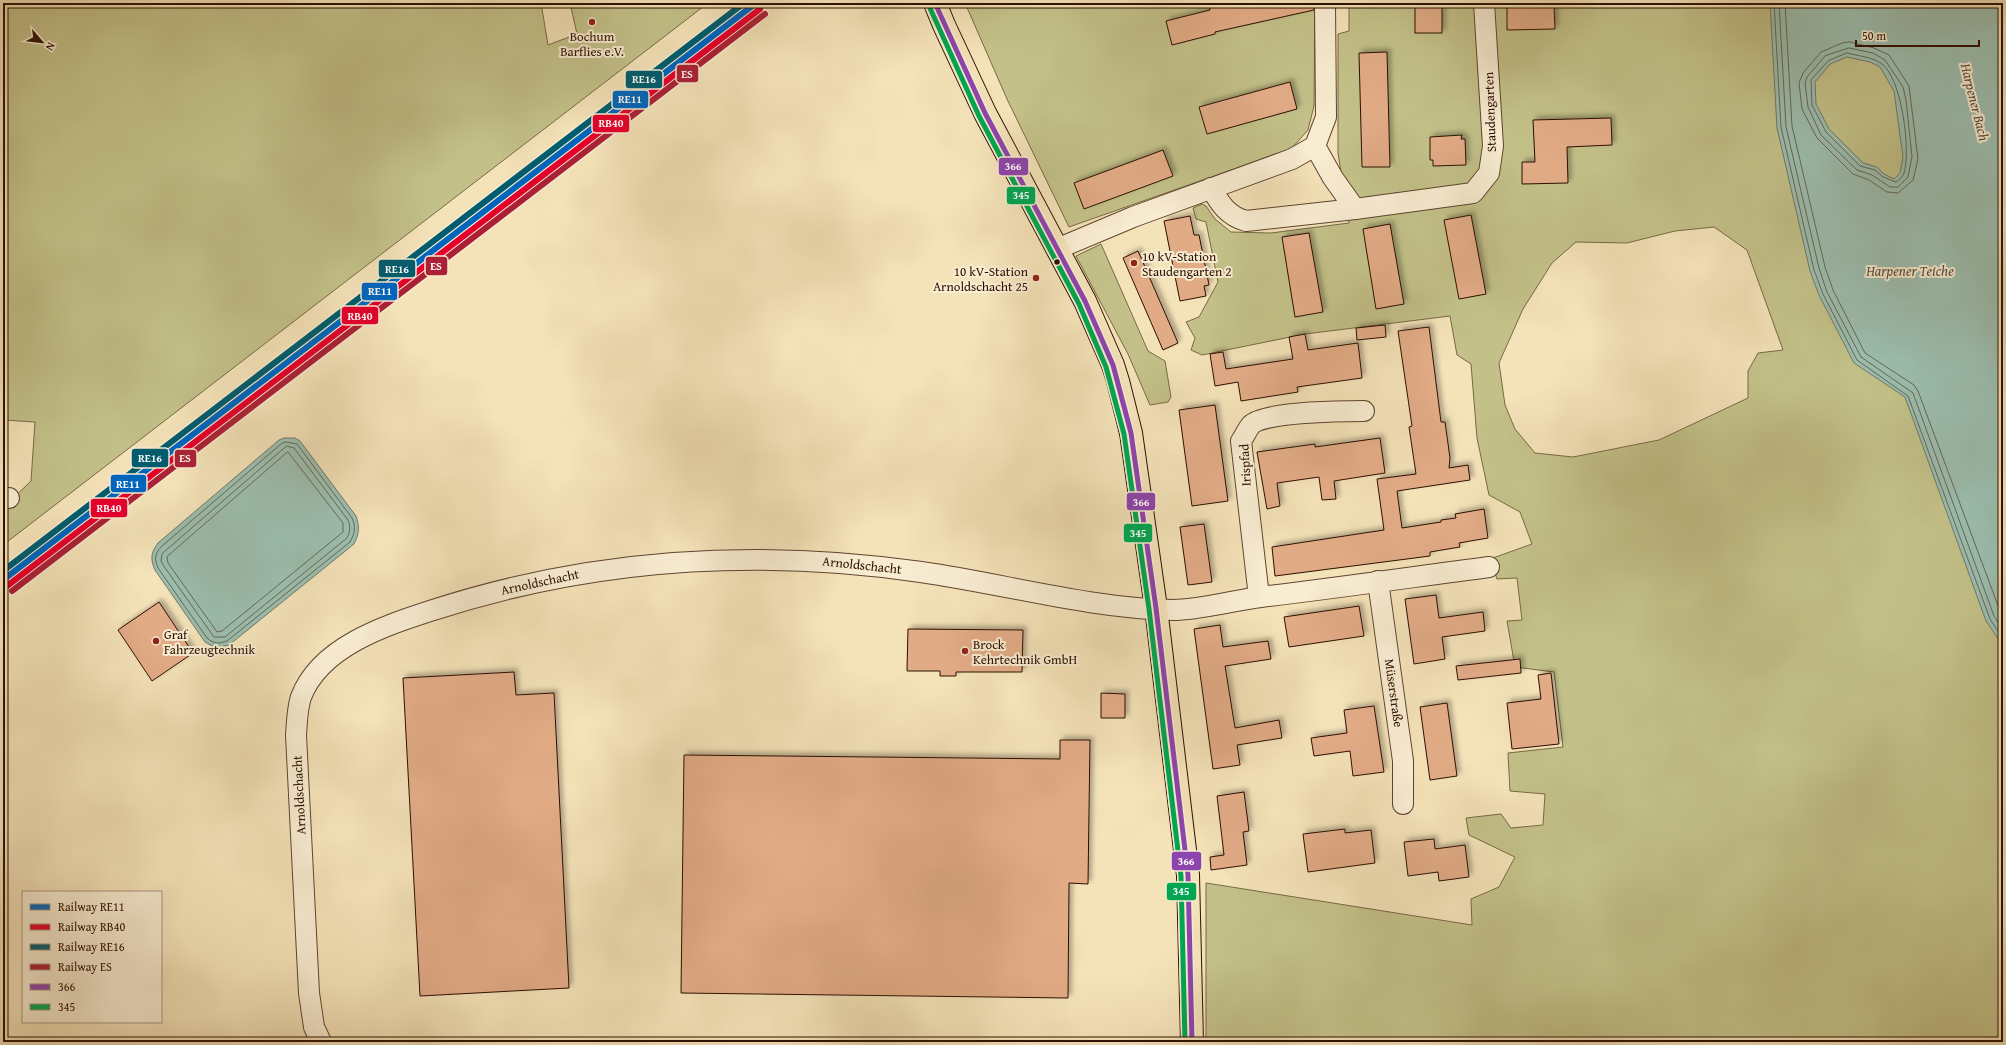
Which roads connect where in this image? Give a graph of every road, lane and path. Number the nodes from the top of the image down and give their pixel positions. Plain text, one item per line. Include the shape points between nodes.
1 (935, 3) edge
2 (1325, 3) edge
3 (1484, 3) edge
4 (1315, 146) junction
5 (1211, 188) junction
6 (1355, 209) junction
7 (1057, 249) junction
8 (1364, 411) dead end
9 (1489, 567) dead end
10 (1378, 581) junction
11 (1260, 597) junction
12 (1156, 608) junction
13 (1403, 804) dead end
14 (321, 1042) edge
15 (1192, 1042) edge

1 - 7 main road via 986,113
2 - 4 street via 1326,117
3 - 6 street, Staudengarten via 1493,146 1489,173 1473,193
4 - 5 street via 1292,159
4 - 6 street
5 - 6 street, Staudengarten via 1222,206 1234,218 1246,221
5 - 7 street
7 - 12 main road via 1084,301 1118,381 1131,433
8 - 11 street, Irispfad via 1263,418 1251,425 1241,441
9 - 10 street
10 - 11 street
10 - 13 street, Müserstraße via 1403,761
11 - 12 street via 1176,610
12 - 14 street, Arnoldschacht via 1091,603 985,582 880,566 798,559 741,558 630,566 511,588 415,615 365,636 327,661 312,678 301,697 297,716 296,743 309,993 314,1027
12 - 15 main road via 1188,875

